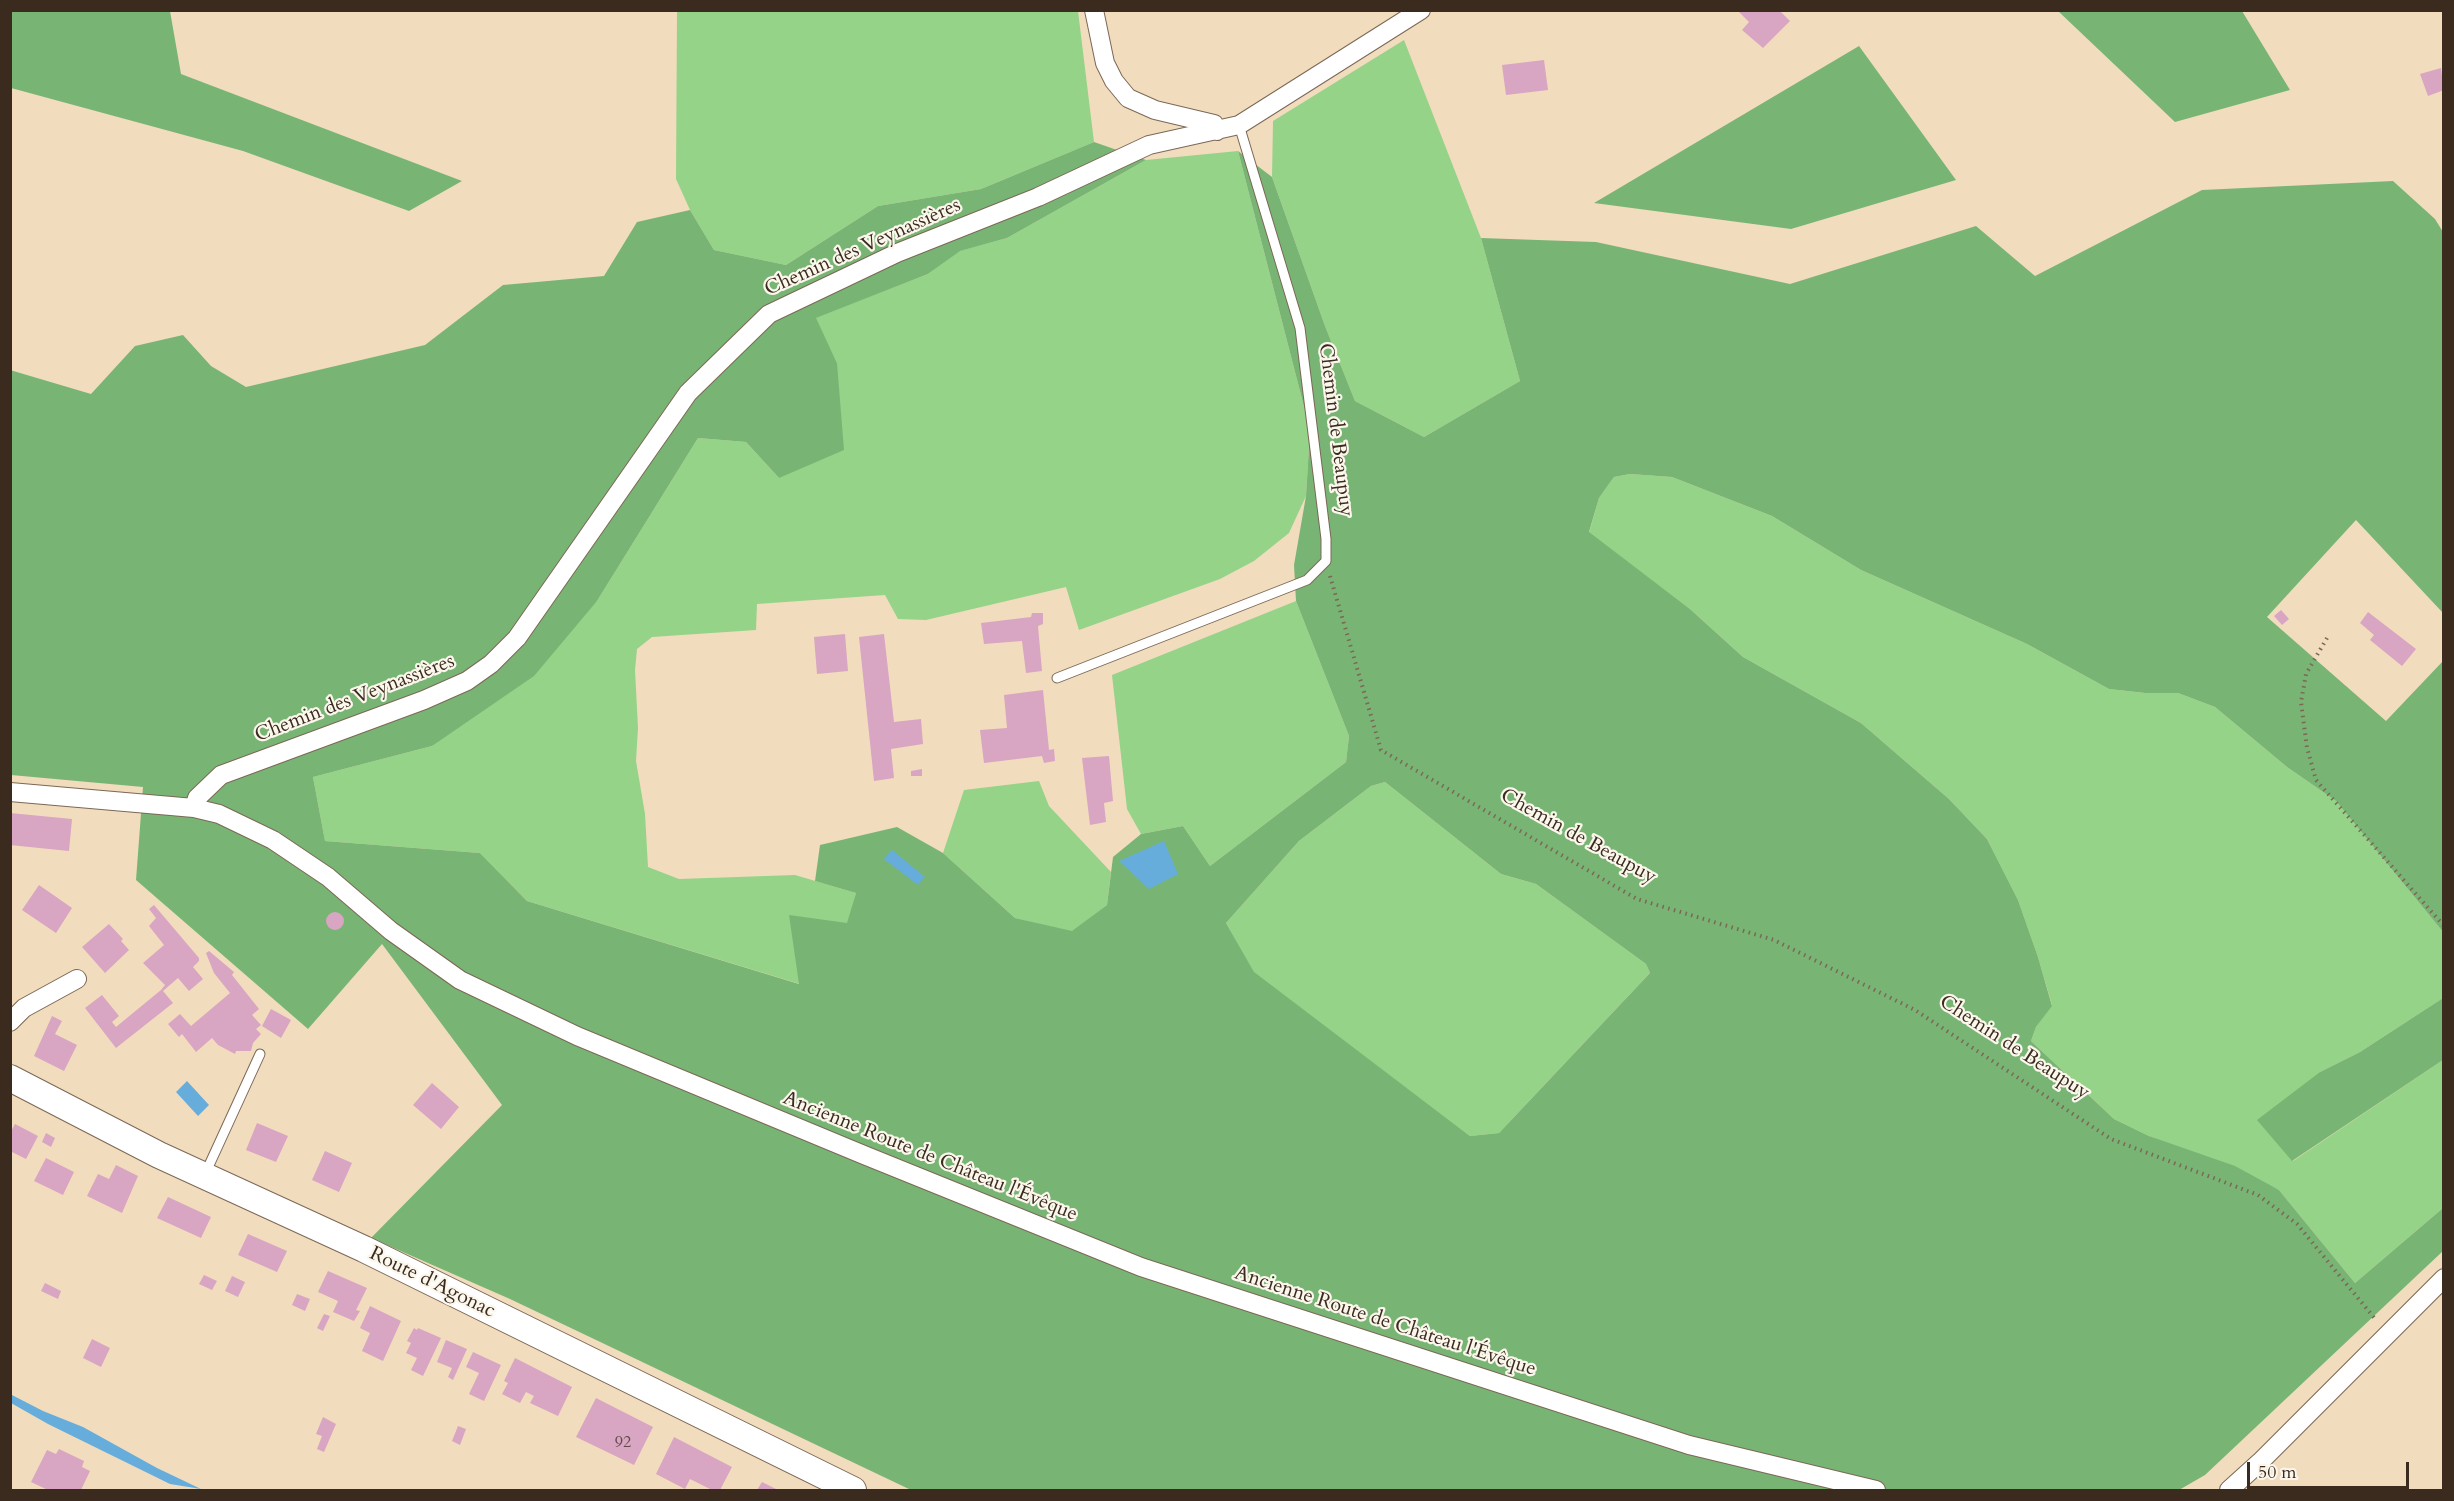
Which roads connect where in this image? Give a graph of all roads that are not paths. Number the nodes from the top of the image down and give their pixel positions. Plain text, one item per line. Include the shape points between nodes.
1 (1094, 10) edge
2 (1421, 10) edge
3 (1239, 125) junction
4 (1217, 131) junction
5 (1057, 678) dead end
6 (10, 792) edge
7 (194, 808) junction
8 (77, 979) dead end
9 (10, 1022) edge
10 (260, 1054) dead end
11 (10, 1078) edge
12 (204, 1176) junction
13 (2444, 1278) edge
14 (853, 1491) edge
15 (1876, 1491) edge
16 (2229, 1491) edge

1 - 4 street via 1106,63 1128,98 1155,110 1214,124
2 - 3 street, Chemin des Veynassières
3 - 4 street, Chemin des Veynassières
3 - 5 lane, Chemin de Beaupuy via 1300,328 1326,561 1307,580
4 - 7 street, Chemin des Veynassières via 1149,145 1038,197 897,253 769,314 688,393 517,638 490,664 467,681 424,700 221,775 197,798
6 - 7 street, Ancienne Route de Château l'Évêque
7 - 15 street, Ancienne Route de Château l'Évêque via 219,814 273,840 328,877 391,931 460,980 577,1036 908,1173 1141,1267 1689,1445
8 - 9 street via 24,1008
10 - 12 lane
11 - 12 main road, Route d'Agonac
12 - 14 main road, Route d'Agonac via 364,1249
13 - 16 street

